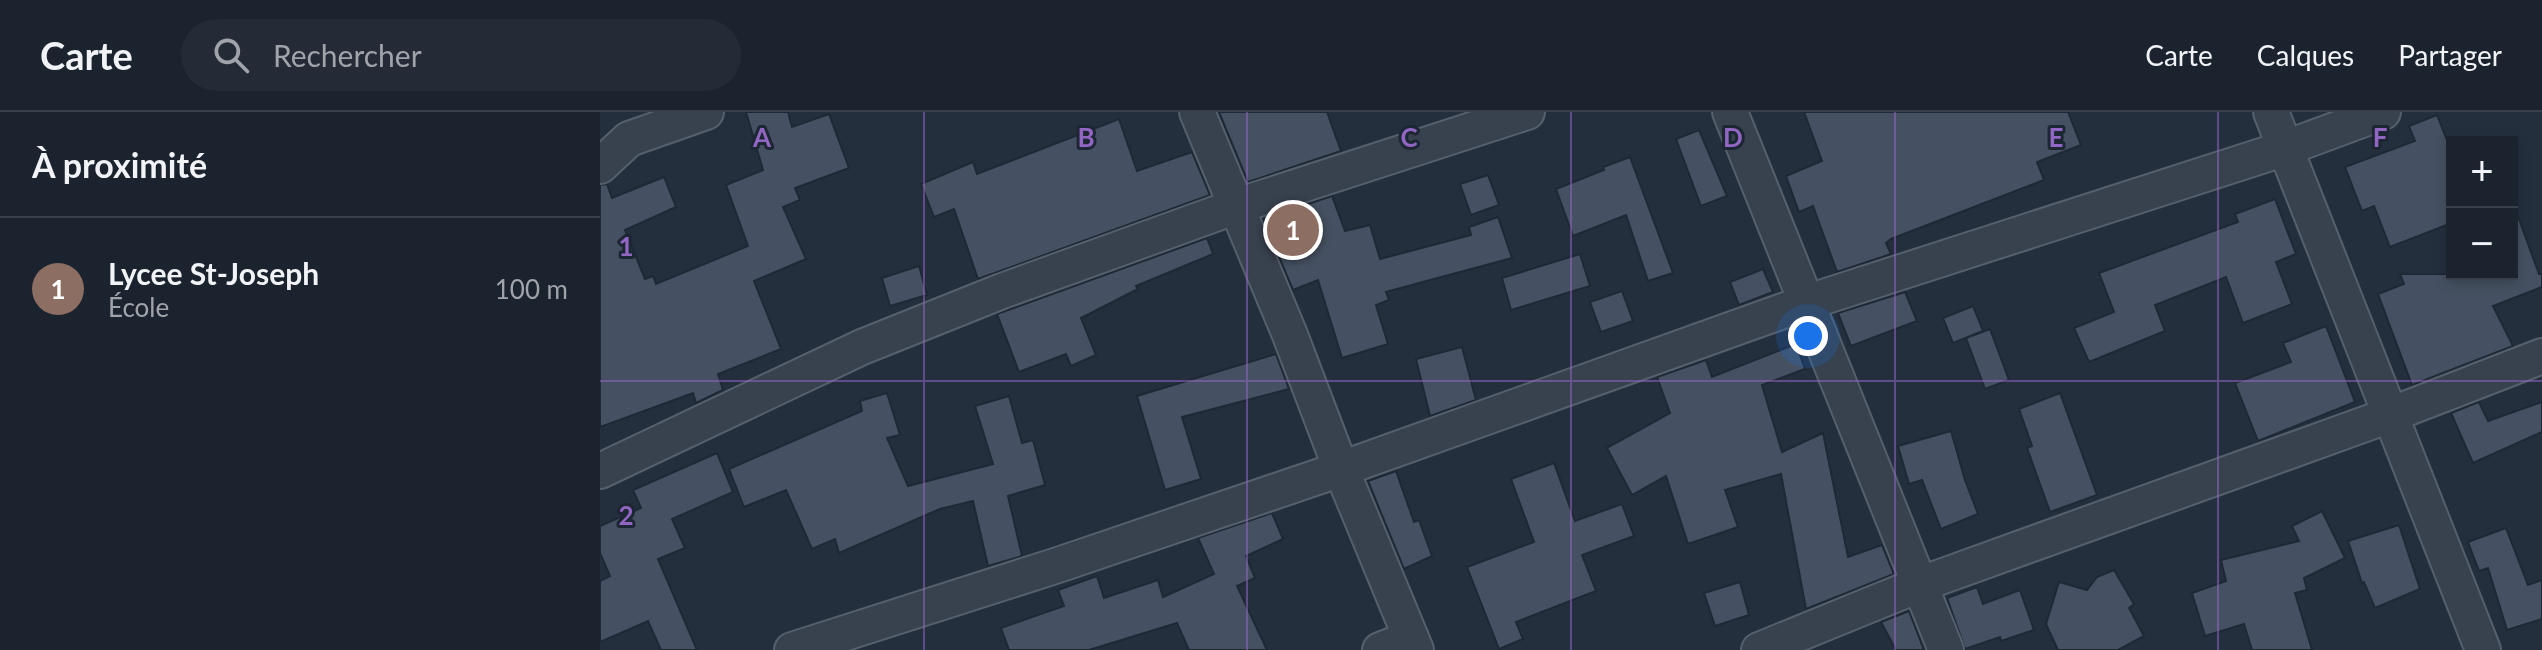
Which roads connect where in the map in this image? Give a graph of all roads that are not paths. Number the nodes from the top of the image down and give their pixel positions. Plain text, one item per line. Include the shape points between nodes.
1 (706, 112) edge
2 (1197, 112) edge
3 (1527, 112) edge
4 (1730, 112) edge
5 (2271, 112) edge
6 (2383, 112) edge
7 (2286, 148) junction
8 (600, 166) edge
9 (1237, 206) junction
10 (1808, 302) junction
11 (2542, 356) edge
12 (2390, 415) junction
13 (1341, 469) junction
14 (600, 471) edge
15 (1921, 584) junction
16 (1402, 646) edge
17 (792, 650) edge
18 (1759, 650) edge
19 (1946, 650) edge
20 (2483, 650) edge

1 - 8 street via 629,139
2 - 9 street
3 - 9 street
4 - 10 street
5 - 7 street
6 - 7 street
7 - 10 street
7 - 12 street
9 - 13 street
9 - 14 street via 862,347
10 - 13 street
10 - 15 street
11 - 12 street
12 - 15 street
12 - 20 street
13 - 16 street
13 - 17 street
15 - 18 street
15 - 19 street

